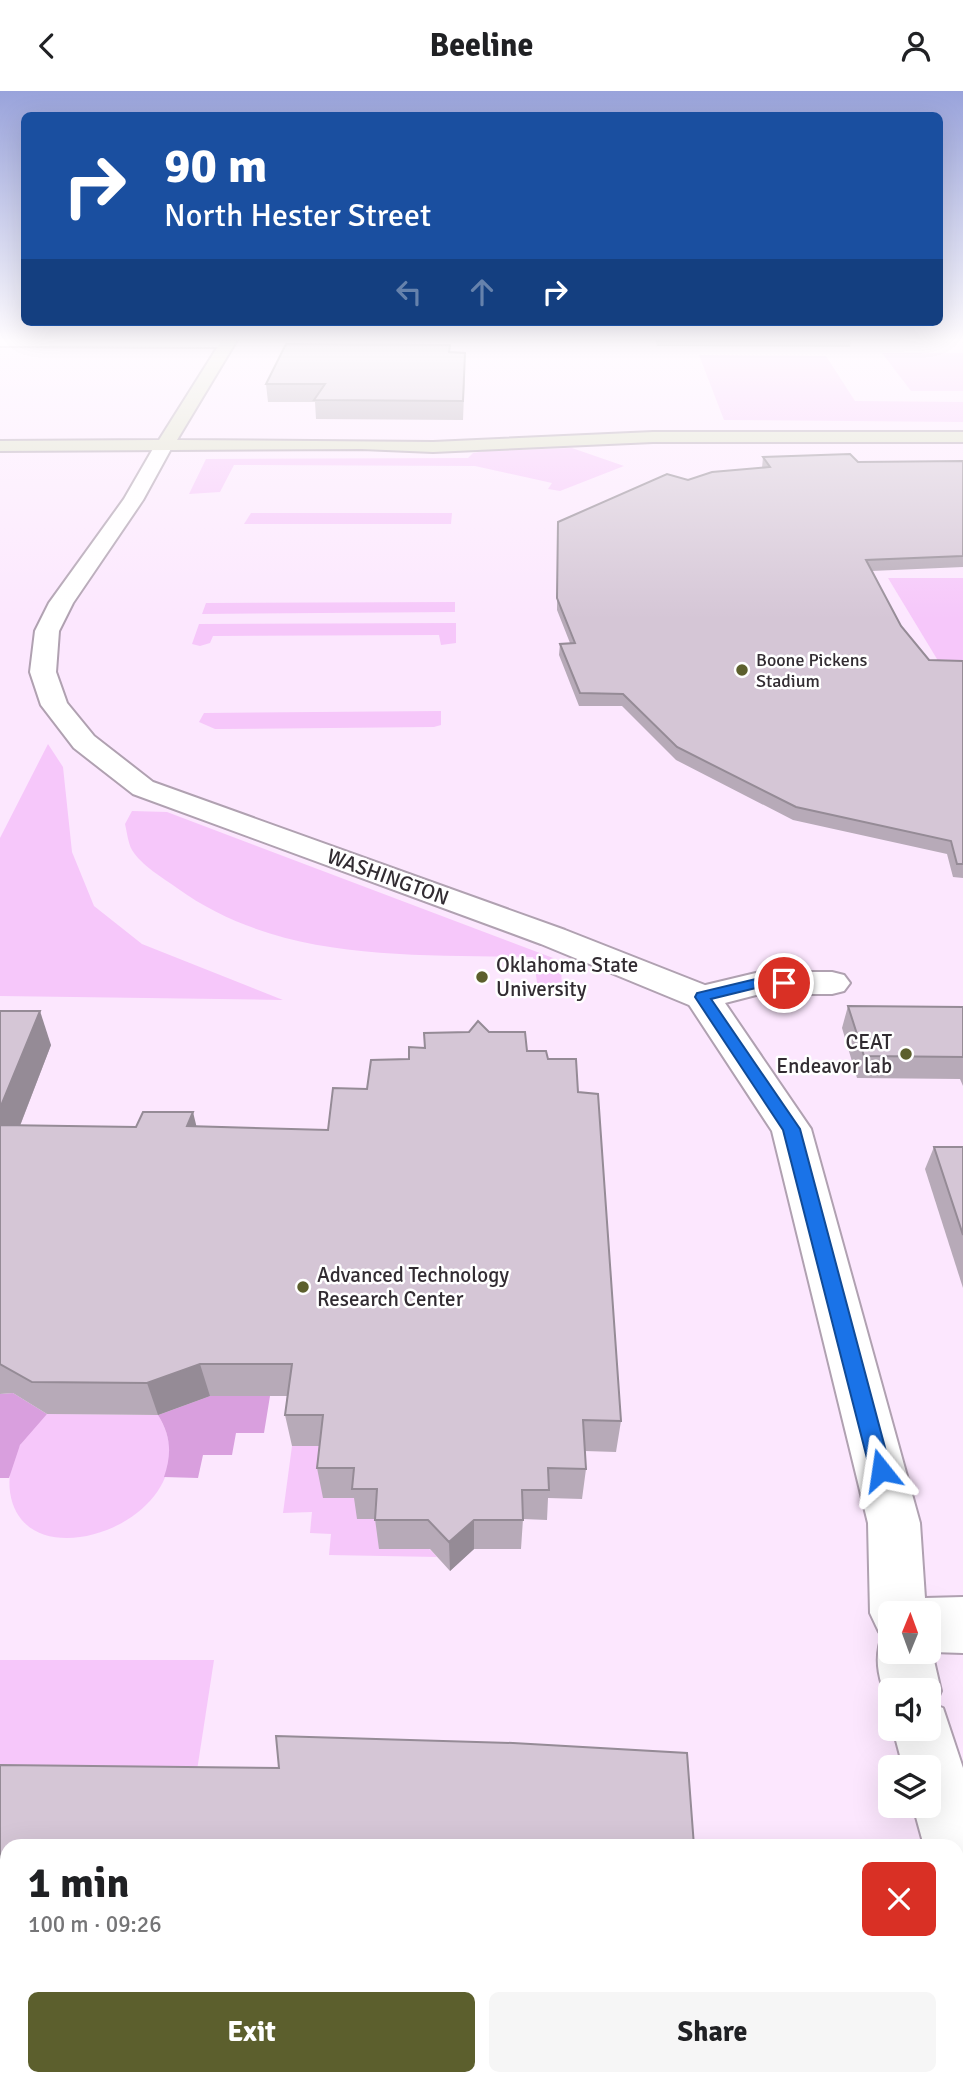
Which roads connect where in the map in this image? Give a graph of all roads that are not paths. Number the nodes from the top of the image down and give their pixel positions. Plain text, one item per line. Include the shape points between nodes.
1 (172, 433) edge
2 (516, 433) edge
3 (963, 437) edge
4 (362, 444) junction
5 (0, 446) edge
6 (163, 447) junction
7 (832, 983) dead end
8 (702, 997) junction
9 (897, 1601) edge
10 (942, 1624) edge
11 (963, 1625) edge
12 (925, 1741) edge
13 (953, 1839) edge

1 - 6 main road
2 - 4 main road
3 - 4 main road via 653,437 433,447
4 - 6 main road
5 - 6 main road
6 - 8 street, WASHINGTON via 47,631 43,673 54,705 84,742 143,788 553,937
7 - 8 street via 760,983
8 - 9 street via 791,1129 894,1523
10 - 11 street
12 - 13 street

